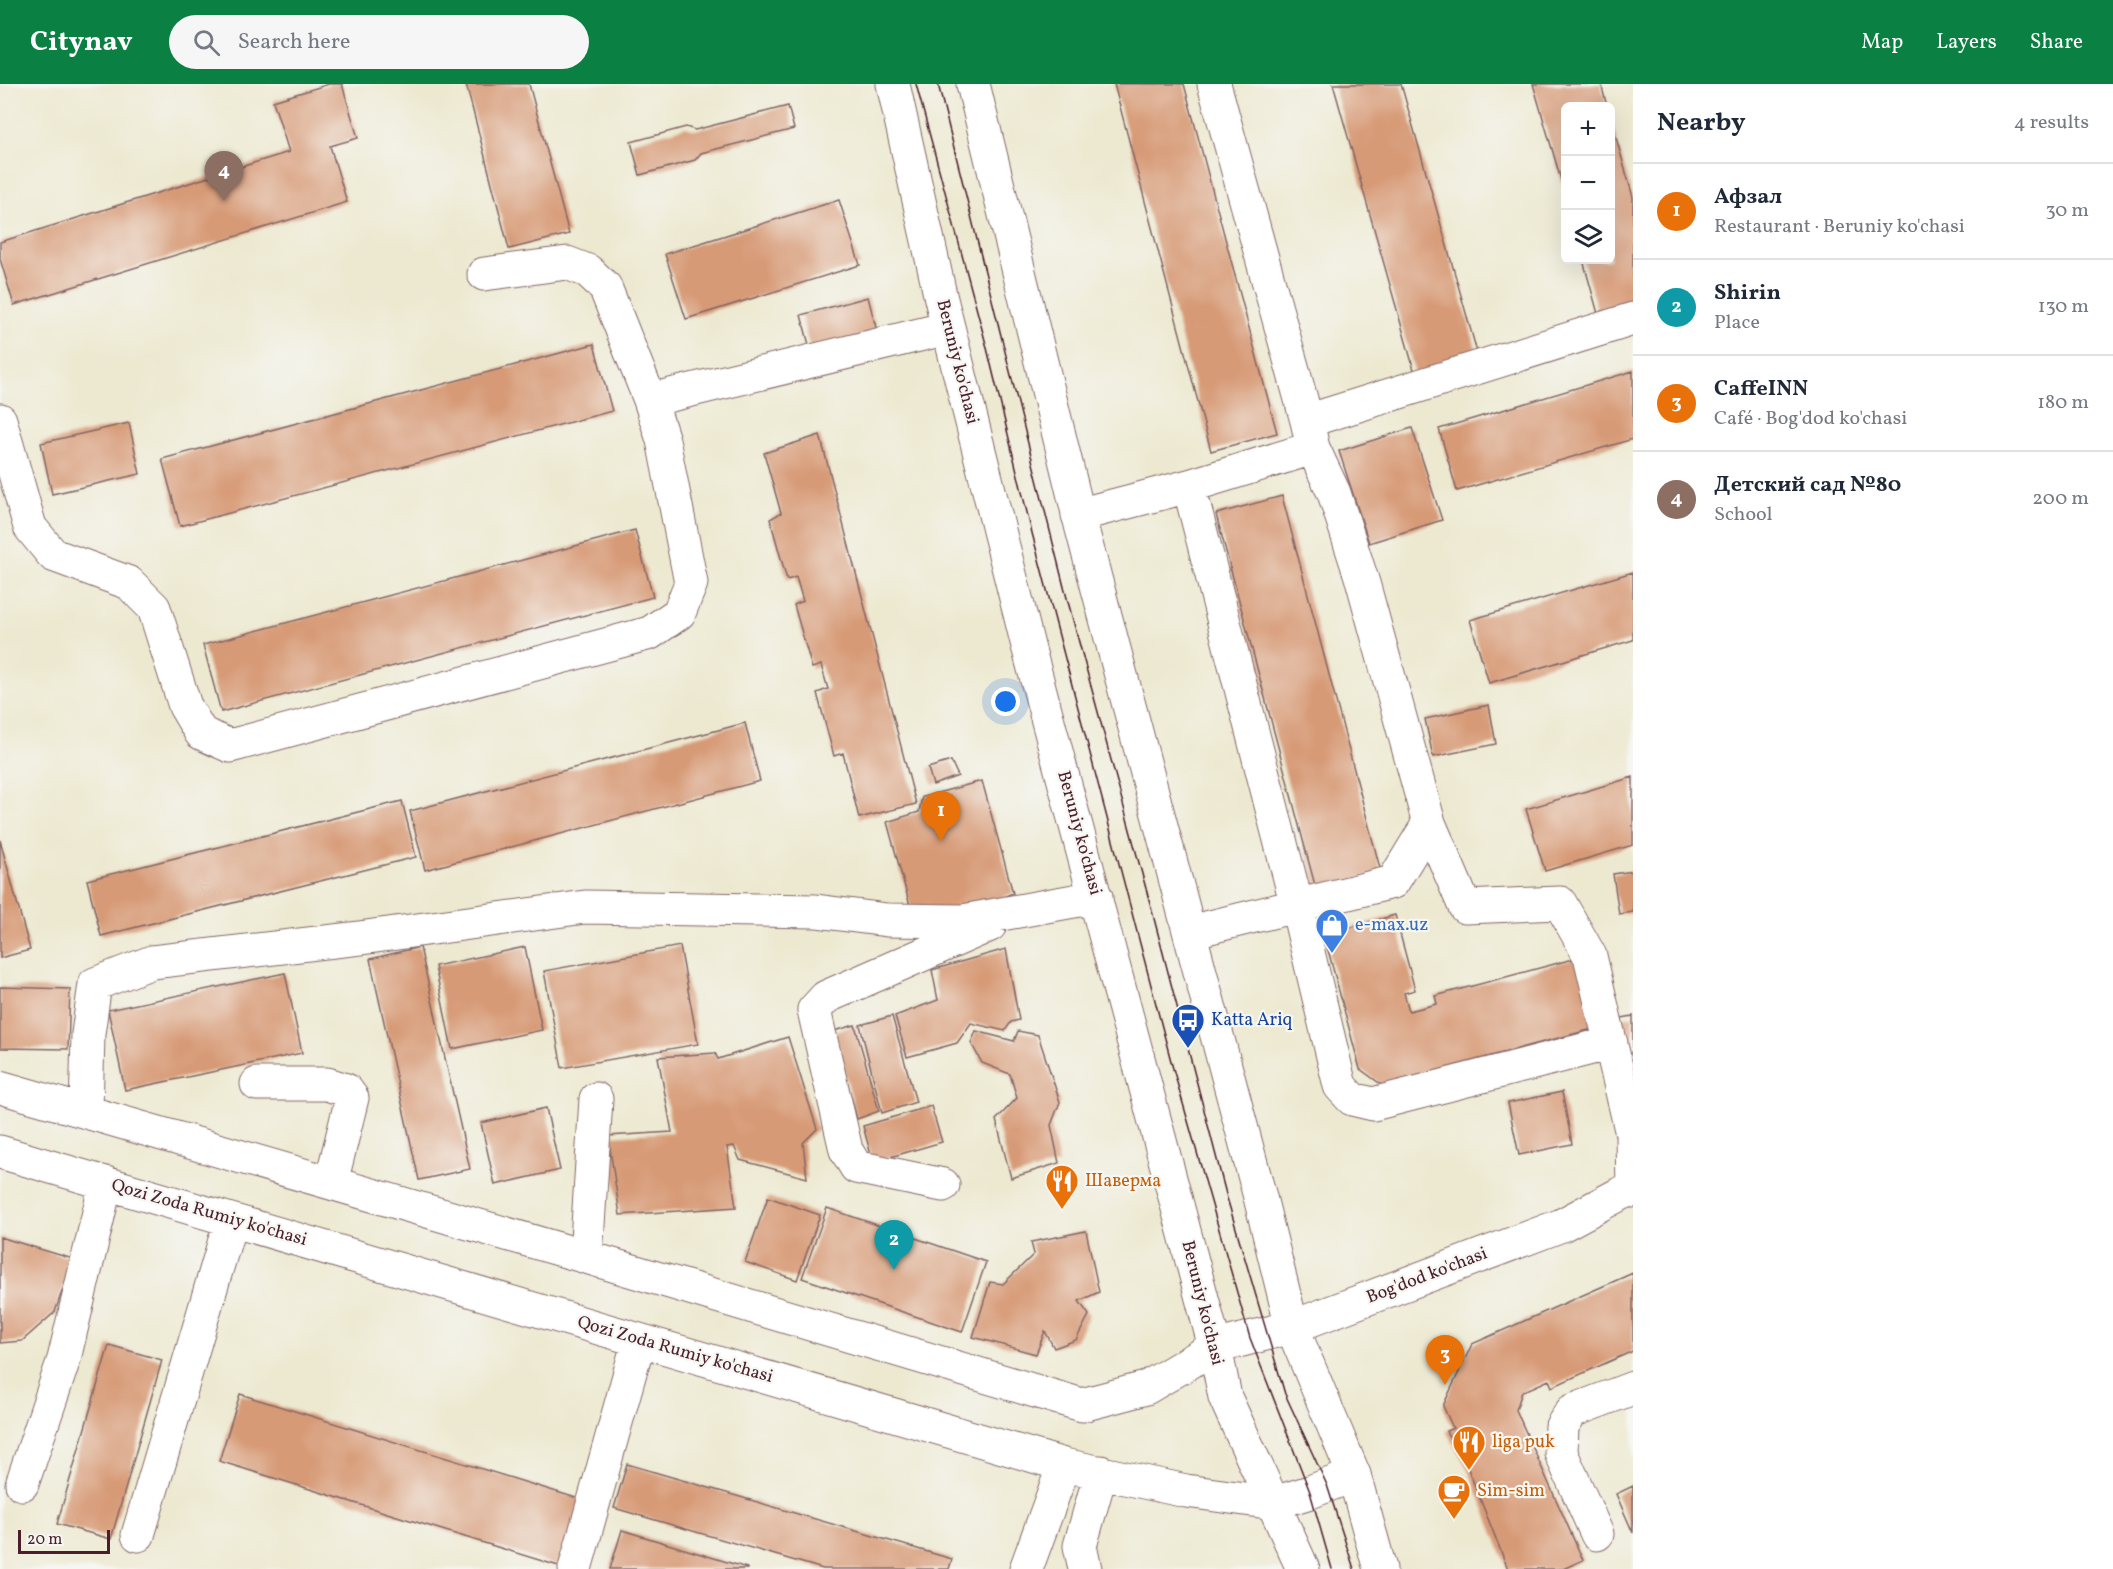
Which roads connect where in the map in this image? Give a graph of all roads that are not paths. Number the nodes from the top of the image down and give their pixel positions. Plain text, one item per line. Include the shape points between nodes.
1 (893, 84) edge
2 (973, 84) edge
3 (1214, 84) edge
4 (484, 274) dead end
5 (1633, 319) edge
6 (948, 328) junction
7 (650, 400) junction
8 (0, 420) edge
9 (1310, 435) junction
10 (1189, 486) junction
11 (1078, 515) junction
12 (1429, 823) junction
13 (1096, 897) junction
14 (1297, 906) junction
15 (1027, 909) junction
16 (1190, 932) junction
17 (1611, 1043) junction
18 (257, 1084) dead end
19 (0, 1087) edge
20 (596, 1099) dead end
21 (86, 1112) junction
22 (0, 1152) edge
23 (106, 1183) junction
24 (331, 1183) junction
25 (943, 1185) dead end
26 (1633, 1189) edge
27 (231, 1220) junction
28 (586, 1257) junction
29 (1292, 1327) junction
30 (639, 1340) junction
31 (1215, 1347) junction
32 (1633, 1388) edge
33 (1064, 1465) junction
34 (1101, 1472) junction
35 (1354, 1475) junction
36 (22, 1484) dead end
37 (1274, 1503) junction
38 (1597, 1534) dead end
39 (138, 1536) dead end
40 (575, 1569) edge
41 (1026, 1569) edge
42 (1085, 1569) edge
43 (1303, 1569) edge
44 (1380, 1569) edge

1 - 6 street, Beruniy ko'chasi
2 - 11 street
3 - 9 street
4 - 7 street via 567,263 588,271 605,287
5 - 9 street
6 - 7 street
6 - 13 street, Beruniy ko'chasi
7 - 8 street via 663,440 691,583 679,613 650,633 230,746 201,733 185,706 154,608 129,584 53,555 30,527
9 - 10 street
9 - 12 street via 1334,493 1363,583
10 - 11 street
10 - 14 street
11 - 16 street
12 - 14 street via 1393,882
12 - 17 street via 1465,907 1560,903 1590,956
13 - 15 street
13 - 31 street, Beruniy ko'chasi
14 - 16 street
14 - 17 street via 1340,1086 1352,1099 1373,1104
15 - 21 street via 952,921 887,920 816,910 585,907 152,962 95,984 88,1034
15 - 25 street via 826,996 814,1010 846,1150 856,1167
16 - 29 street
17 - 26 street via 1632,1134
18 - 24 street via 327,1084 346,1090 352,1098
19 - 21 street
20 - 28 street
21 - 24 street
22 - 23 street, Qozi Zoda Rumiy ko'chasi
23 - 27 street, Qozi Zoda Rumiy ko'chasi
23 - 36 street via 64,1359
24 - 28 street
26 - 29 street, Bog'dod ko'chasi via 1562,1225
27 - 30 street, Qozi Zoda Rumiy ko'chasi
27 - 39 street
28 - 31 street via 1082,1405 1146,1388
29 - 31 street, Bog'dod ko'chasi
29 - 35 street
30 - 33 street, Qozi Zoda Rumiy ko'chasi
30 - 40 street
31 - 37 street, Beruniy ko'chasi via 1225,1397
32 - 38 street via 1572,1411 1562,1426 1561,1453
33 - 34 street, Qozi Zoda Rumiy ko'chasi
33 - 41 street
34 - 37 street, Qozi Zoda Rumiy ko'chasi via 1186,1491
34 - 42 street via 1080,1546
35 - 37 street, Qozi Zoda Rumiy ko'chasi
35 - 44 street
37 - 43 street, Beruniy ko'chasi

